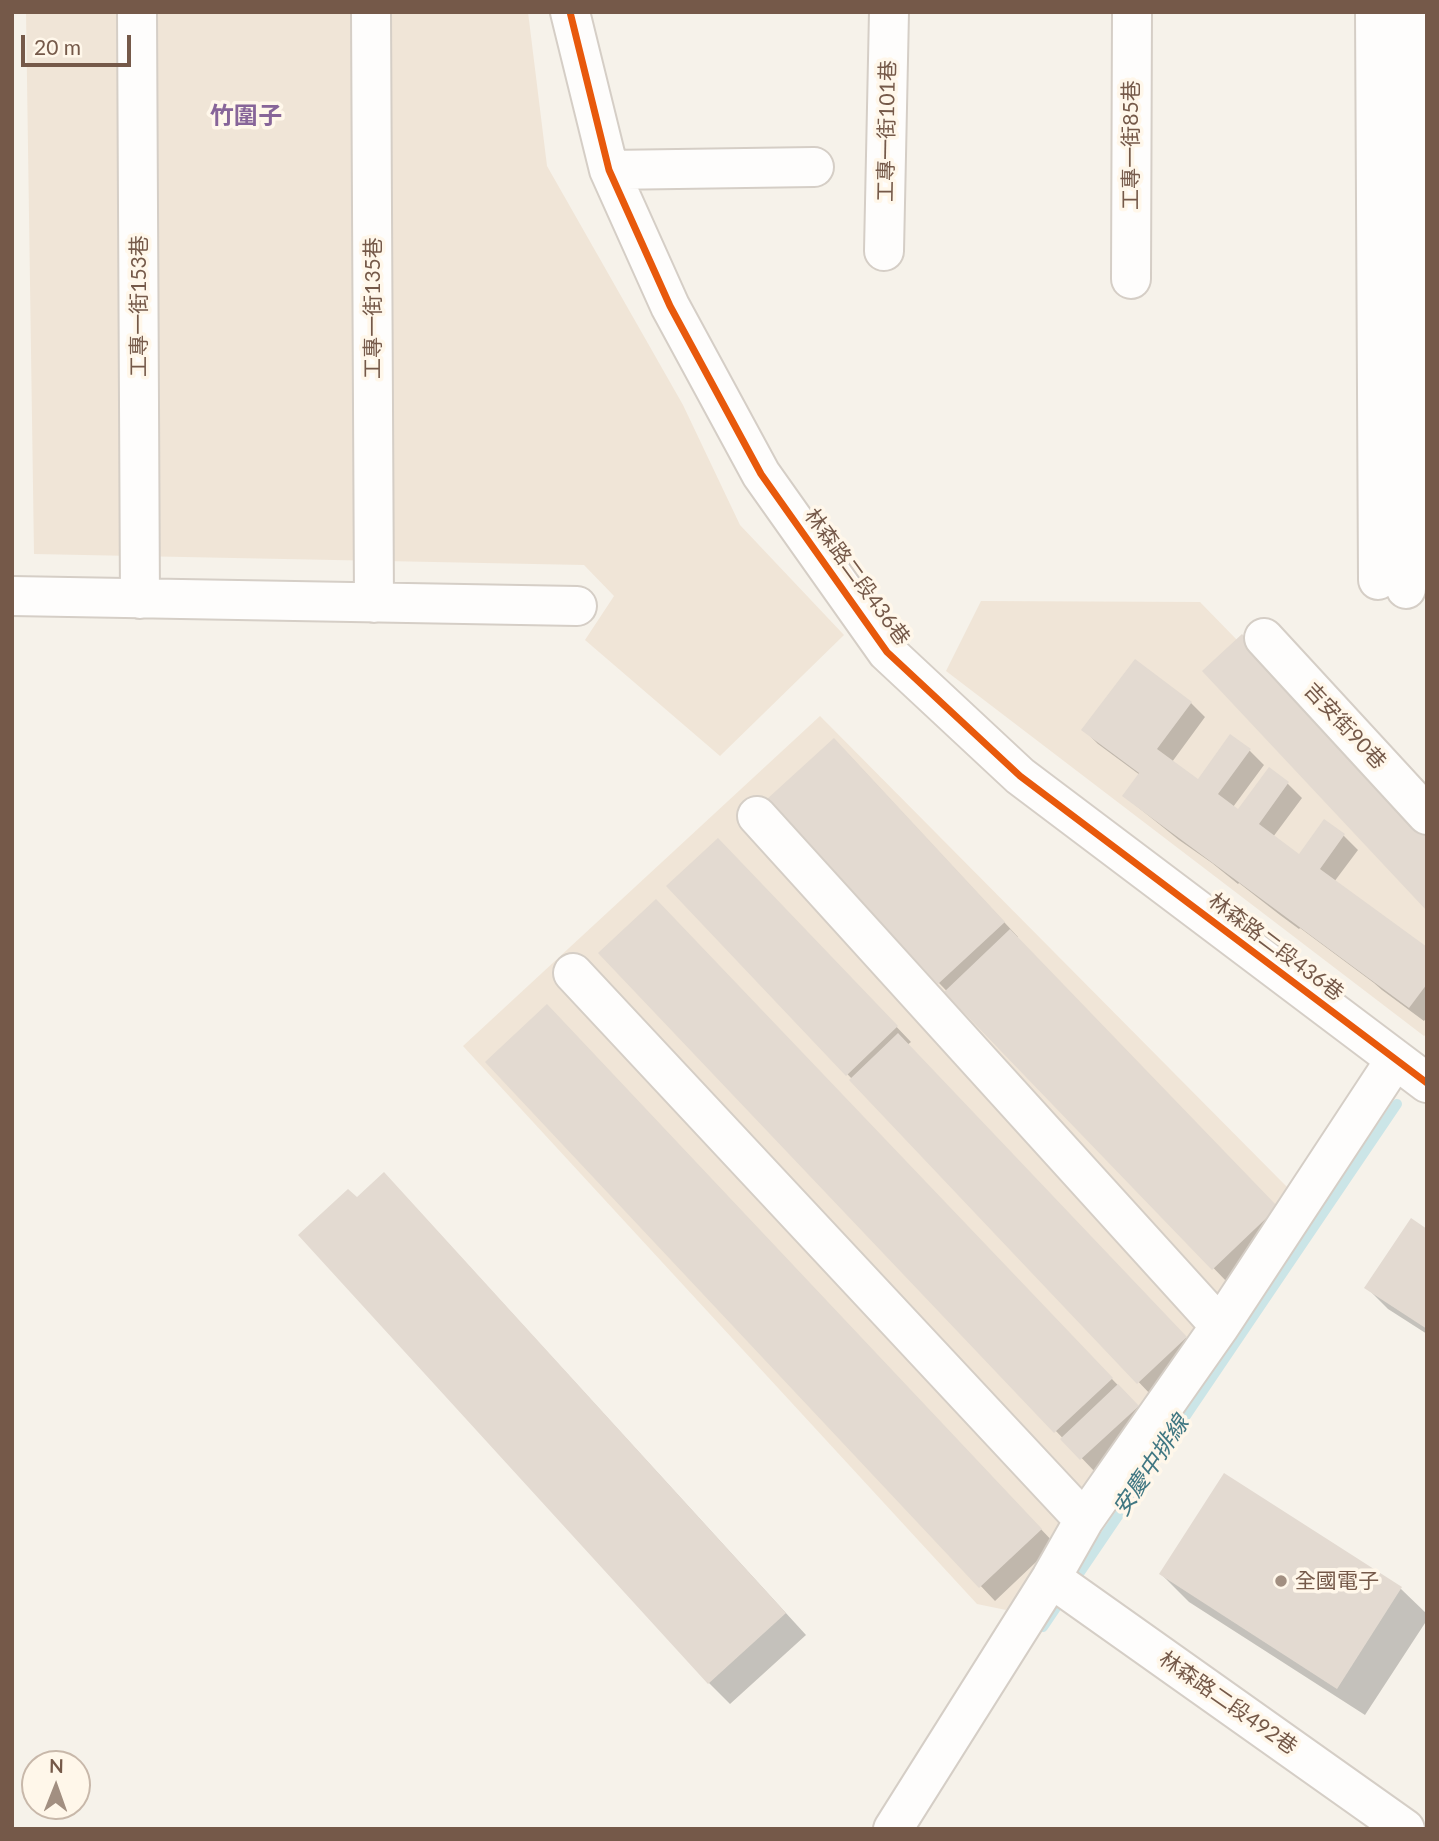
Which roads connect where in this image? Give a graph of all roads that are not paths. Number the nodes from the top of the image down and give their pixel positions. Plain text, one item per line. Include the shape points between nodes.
1 (137, 12) edge
2 (371, 12) edge
3 (570, 12) edge
4 (889, 12) edge
5 (1132, 12) edge
6 (1375, 12) edge
7 (1409, 12) edge
8 (814, 167) dead end
9 (609, 170) junction
10 (884, 251) dead end
11 (1131, 279) dead end
12 (12, 596) edge
13 (140, 599) junction
14 (374, 603) junction
15 (577, 606) dead end
16 (1264, 638) dead end
17 (1427, 815) edge
18 (757, 816) dead end
19 (573, 973) dead end
20 (1418, 1076) edge
21 (1220, 1326) junction
22 (1084, 1520) junction
23 (1051, 1578) junction
24 (893, 1829) edge
25 (1405, 1829) edge

1 - 13 street, 工專一街153巷
2 - 14 street, 工專一街135巷
3 - 9 street, 林森路二段436巷
4 - 10 street, 工專一街101巷
5 - 11 street, 工專一街85巷
6 - 7 street via 1392,584
8 - 9 street
9 - 20 street, 林森路二段436巷 via 670,306 761,474 887,652 1020,776
12 - 13 street
13 - 14 street
14 - 15 street
16 - 17 street, 吉安街90巷
18 - 21 street
19 - 22 street
20 - 21 street
21 - 22 street
22 - 23 street
23 - 24 street
23 - 25 street, 林森路二段492巷

